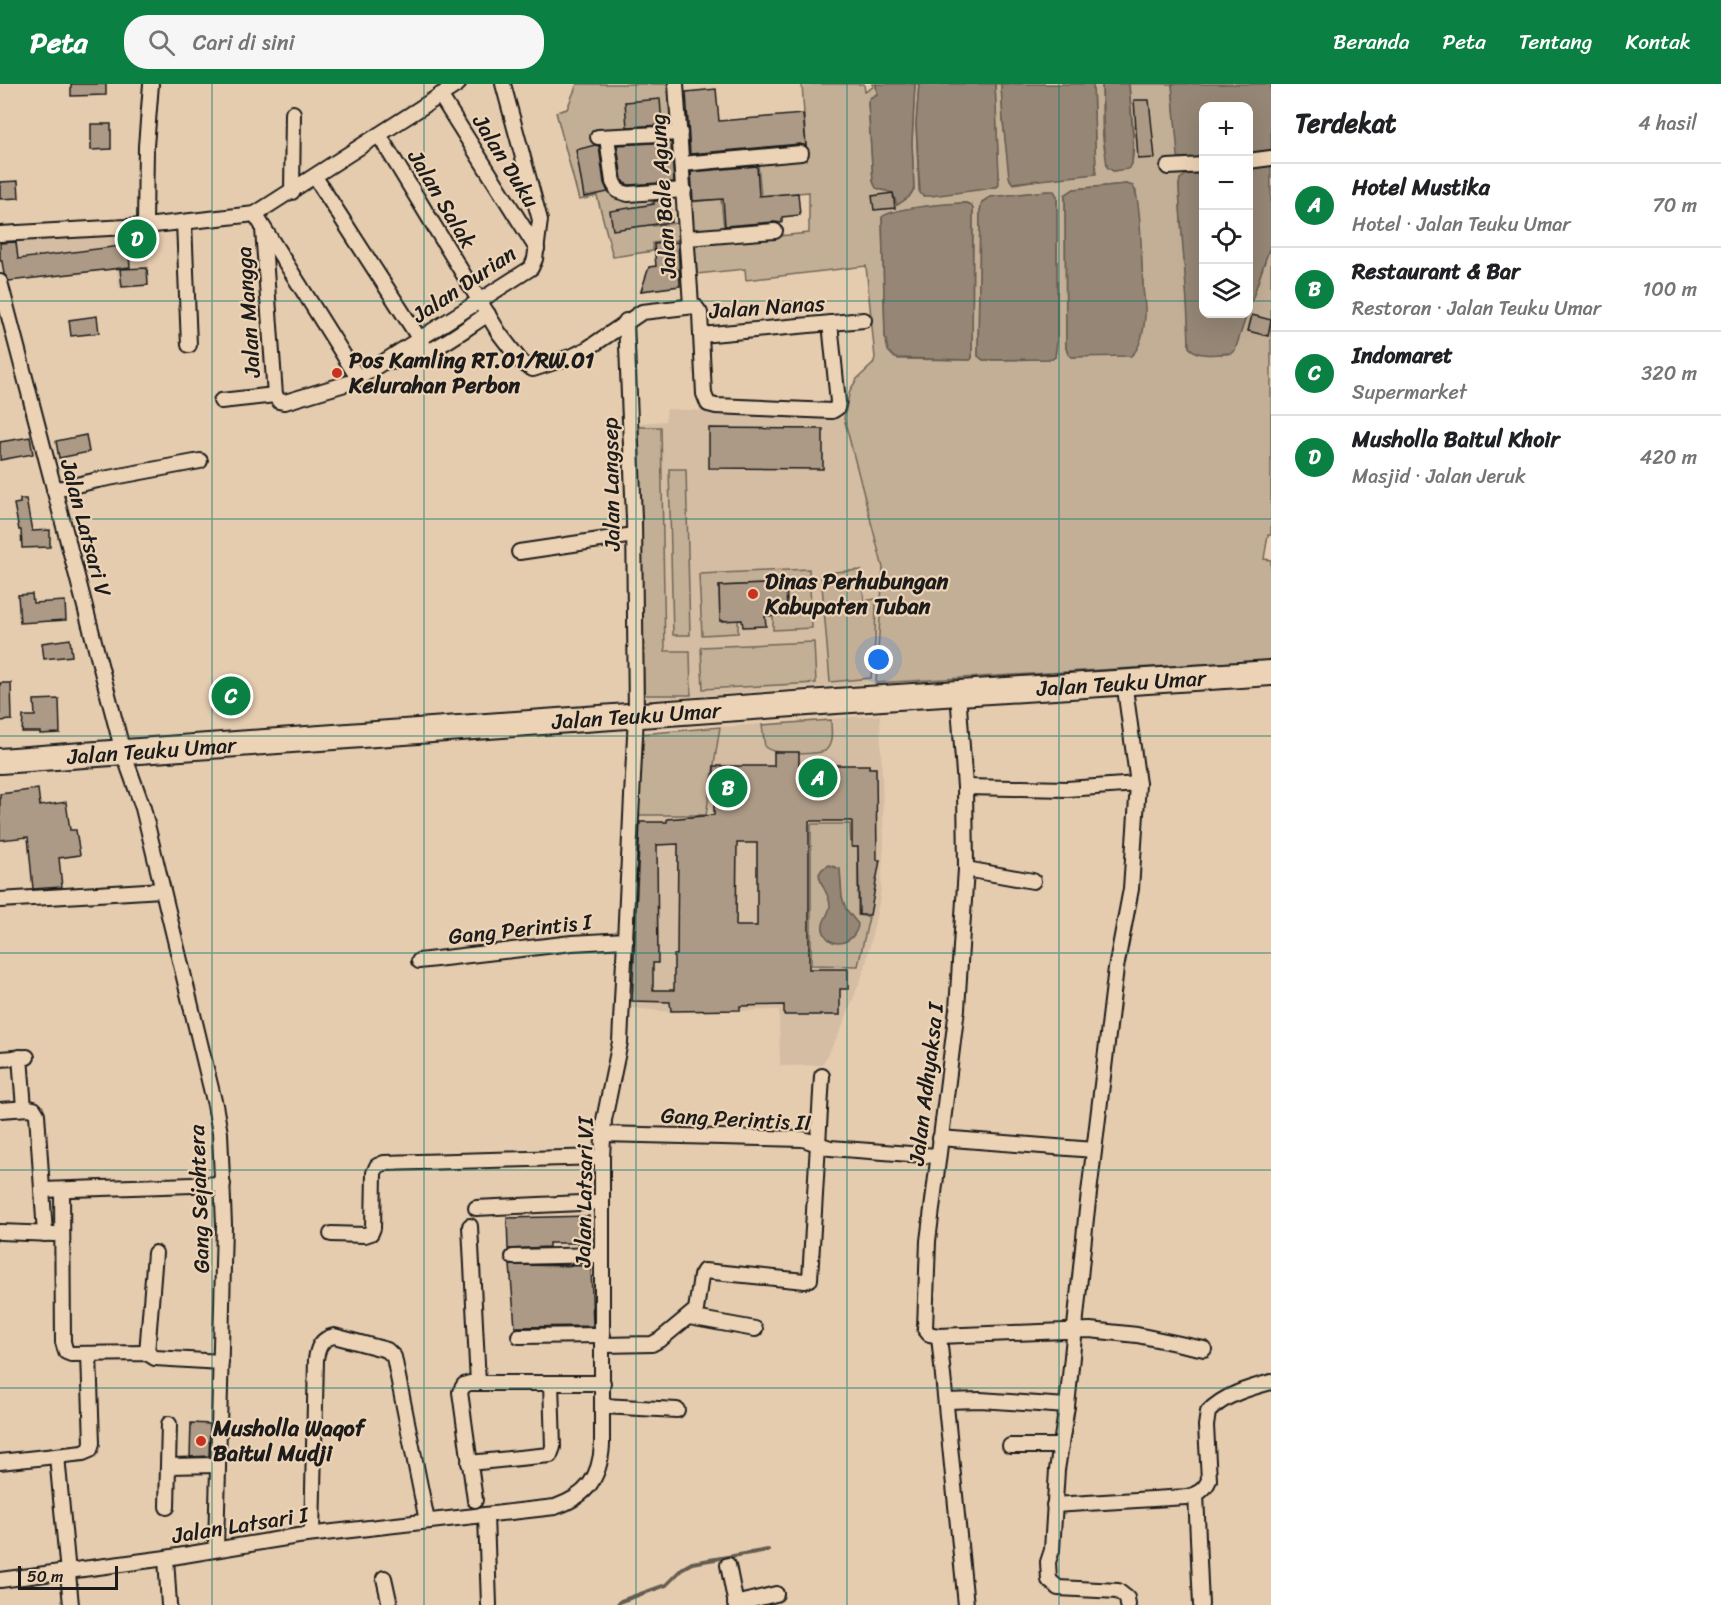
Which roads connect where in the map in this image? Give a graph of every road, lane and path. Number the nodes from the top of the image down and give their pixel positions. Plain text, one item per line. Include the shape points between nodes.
1 (151, 84) edge
2 (458, 84) edge
3 (503, 84) edge
4 (676, 84) edge
5 (440, 95) junction
6 (293, 113) dead end
7 (680, 133) junction
8 (379, 135) junction
9 (801, 153) dead end
10 (1271, 158) edge
11 (1253, 160) edge
12 (682, 164) junction
13 (1199, 165) edge
14 (1168, 167) dead end
15 (315, 177) junction
16 (684, 190) junction
17 (292, 192) junction
18 (259, 220) junction
19 (184, 222) junction
20 (145, 226) junction
21 (775, 231) dead end
22 (0, 234) edge
23 (687, 238) junction
24 (537, 249) junction
25 (0, 282) edge
26 (480, 301) junction
27 (692, 306) junction
28 (488, 314) junction
29 (626, 321) junction
30 (864, 321) dead end
31 (830, 323) junction
32 (701, 335) junction
33 (420, 339) junction
34 (189, 345) dead end
35 (428, 352) junction
36 (384, 362) junction
37 (358, 378) junction
38 (275, 395) junction
39 (221, 401) dead end
40 (200, 461) dead end
41 (54, 490) junction
42 (634, 535) junction
43 (519, 552) dead end
44 (1271, 673) edge
45 (1124, 681) junction
46 (958, 693) junction
47 (636, 715) junction
48 (123, 752) junction
49 (0, 761) edge
50 (1138, 784) junction
51 (965, 787) junction
52 (966, 869) junction
53 (1033, 881) dead end
54 (162, 890) junction
55 (0, 900) edge
56 (626, 940) junction
57 (419, 961) dead end
58 (0, 1059) edge
59 (822, 1076) dead end
60 (24, 1108) junction
61 (0, 1110) edge
62 (603, 1134) junction
63 (940, 1138) junction
64 (819, 1144) junction
65 (1094, 1150) junction
66 (937, 1156) junction
67 (602, 1157) junction
68 (223, 1184) junction
69 (42, 1190) junction
70 (62, 1190) junction
71 (602, 1202) junction
72 (476, 1208) dead end
73 (470, 1226) dead end
74 (0, 1232) edge
75 (45, 1234) junction
76 (62, 1234) junction
77 (331, 1234) dead end
78 (155, 1253) dead end
79 (602, 1255) junction
80 (513, 1257) dead end
81 (689, 1317) junction
82 (755, 1329) dead end
83 (1073, 1330) junction
84 (519, 1335) dead end
85 (939, 1336) junction
86 (603, 1340) junction
87 (1204, 1348) dead end
88 (147, 1353) junction
89 (89, 1354) junction
90 (221, 1362) junction
91 (1271, 1382) edge
92 (478, 1383) junction
93 (551, 1383) junction
94 (603, 1383) junction
95 (946, 1401) junction
96 (603, 1406) junction
97 (1067, 1406) junction
98 (677, 1410) dead end
99 (169, 1424) dead end
100 (1010, 1446) dead end
101 (1061, 1446) junction
102 (57, 1456) junction
103 (0, 1462) edge
104 (469, 1463) junction
105 (218, 1465) junction
106 (168, 1466) junction
107 (1196, 1494) junction
108 (475, 1500) dead end
109 (1054, 1505) junction
110 (167, 1507) dead end
111 (486, 1515) junction
112 (427, 1521) junction
113 (312, 1534) junction
114 (216, 1549) junction
115 (166, 1558) junction
116 (728, 1565) dead end
117 (68, 1571) junction
118 (384, 1578) dead end
119 (0, 1580) edge
120 (776, 1594) dead end
121 (736, 1604) edge
122 (71, 1605) edge
123 (169, 1605) edge
124 (390, 1605) edge
125 (489, 1605) edge
126 (966, 1605) edge
127 (1128, 1605) edge
128 (1201, 1605) edge

1 - 20 street
2 - 5 street
3 - 24 street, Jalan Durian via 540,220
4 - 7 street, Jalan Bale Agung
5 - 8 street
5 - 24 street, Jalan Duku
6 - 17 street
7 - 12 street, Jalan Bale Agung
7 - 16 street via 602,137 618,191 628,194
8 - 15 street
8 - 26 street, Jalan Salak
9 - 12 street
10 - 11 street
12 - 16 street, Jalan Bale Agung
13 - 14 street
15 - 17 street
15 - 33 street
16 - 23 street, Jalan Bale Agung
17 - 18 street
18 - 19 street
18 - 37 street, Jalan Mangga
18 - 38 street, Jalan Mangga
19 - 20 street
19 - 34 street
20 - 22 street
21 - 23 street
23 - 27 street, Jalan Bale Agung
24 - 26 street, Jalan Durian via 531,268
25 - 41 street, Jalan Latsari V
26 - 28 street, Jalan Salak
26 - 33 street, Jalan Durian
27 - 29 street, Jalan Nanas via 648,311
27 - 32 street, Jalan Nanas via 699,310
28 - 29 street via 516,357 533,369 587,350
28 - 35 street, Jalan Durian
29 - 42 street, Jalan Langsep
30 - 31 street, Jalan Nanas
31 - 32 street, Jalan Nanas
31 - 32 street via 838,402 832,411 708,404
33 - 35 street
33 - 36 street, Jalan Durian
35 - 36 street, Jalan Durian
36 - 37 street, Jalan Durian
37 - 38 street, Jalan Durian via 285,402
38 - 39 street
40 - 41 street
41 - 48 street, Jalan Latsari V
42 - 43 street
42 - 47 street, Jalan Langsep
44 - 45 highway, Jalan Teuku Umar
45 - 46 highway, Jalan Teuku Umar
45 - 50 street
46 - 47 highway, Jalan Teuku Umar
46 - 51 street, Jalan Adhyaksa I
47 - 48 highway, Jalan Teuku Umar
47 - 56 street, Jalan Latsari VI
48 - 49 highway, Jalan Teuku Umar
48 - 54 street, Gang Sejahtera via 143,808
50 - 51 street via 1067,789
50 - 65 street via 1131,889 1116,968
51 - 52 street, Jalan Adhyaksa I
52 - 53 street
52 - 63 street, Jalan Adhyaksa I via 957,1010
54 - 55 street
54 - 68 street, Gang Sejahtera via 215,1106
56 - 57 street, Gang Perintis I
56 - 62 street, Jalan Latsari VI via 620,1042
58 - 60 street via 23,1057
59 - 64 street
60 - 61 street
60 - 69 street via 32,1108 37,1114
62 - 64 street, Gang Perintis II via 803,1139
62 - 67 street, Jalan Latsari VI
63 - 65 street
63 - 66 street, Jalan Adhyaksa I
64 - 66 street, Gang Perintis II
64 - 81 street via 809,1280 705,1271 697,1307
65 - 83 street
66 - 85 street, Jalan Adhyaksa I via 928,1241 925,1329
67 - 71 street, Jalan Latsari VI
67 - 77 street via 384,1163 374,1173 371,1233
68 - 70 street
68 - 90 street, Gang Sejahtera
69 - 70 street
69 - 75 street
70 - 76 street
71 - 72 street
71 - 79 street, Jalan Latsari VI
73 - 92 street
74 - 75 street
75 - 76 street
76 - 89 street via 64,1349 71,1354
78 - 88 street
79 - 80 street
79 - 86 street, Jalan Latsari VI
81 - 82 street
81 - 86 street via 652,1344
83 - 85 street
83 - 87 street via 1116,1332
83 - 97 street
84 - 86 street
85 - 95 street
86 - 94 street, Jalan Latsari VI
88 - 89 street
88 - 90 street via 155,1358
89 - 102 street via 91,1449
90 - 105 street, Gang Sejahtera
91 - 107 street via 1238,1393 1208,1412 1209,1480
92 - 93 street
92 - 104 street via 464,1385 460,1392
93 - 94 street
93 - 104 street via 550,1455
94 - 96 street, Jalan Latsari VI
95 - 97 street
95 - 126 street
96 - 98 street
96 - 111 street, Jalan Latsari VI via 600,1463 584,1491 555,1507
97 - 101 street
99 - 106 street
100 - 101 street
101 - 109 street
102 - 103 street
102 - 117 street
104 - 108 street
105 - 106 street
105 - 114 street, Gang Sejahtera
106 - 110 street
107 - 109 street
107 - 128 street
109 - 127 street via 1049,1580 1059,1589 1118,1591 1127,1597
111 - 112 street, Jalan Latsari I
111 - 125 street
112 - 113 street, Jalan Latsari I
112 - 113 street via 394,1357 387,1350 334,1336 322,1341 317,1354
113 - 114 street, Jalan Latsari I
114 - 115 street, Jalan Latsari I
115 - 117 street, Jalan Latsari I
115 - 123 street
116 - 121 street
117 - 119 street, Jalan Latsari I
117 - 122 street
118 - 124 street
120 - 121 street

